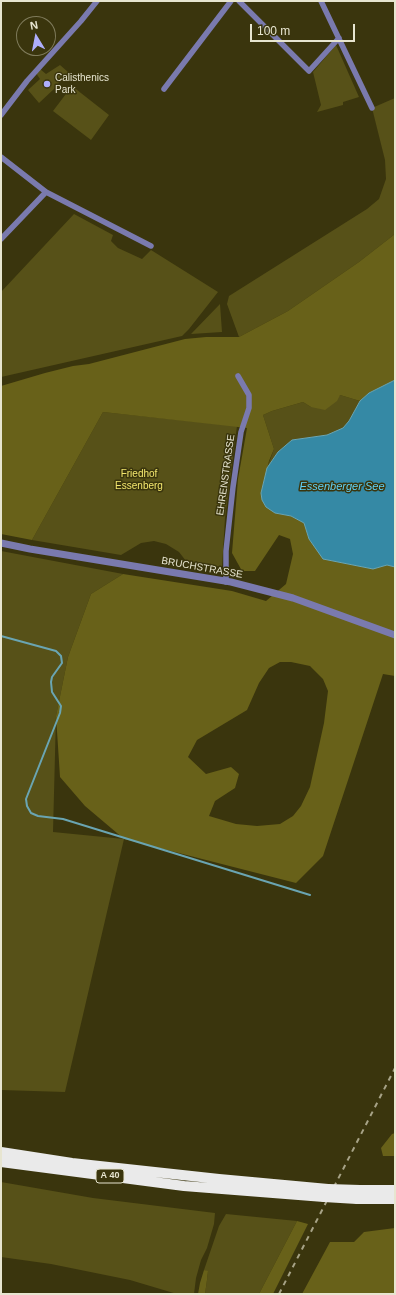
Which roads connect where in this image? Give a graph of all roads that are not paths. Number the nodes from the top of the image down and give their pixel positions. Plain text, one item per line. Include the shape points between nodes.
1 (97, 1) edge
2 (231, 1) edge
3 (239, 1) edge
4 (321, 1) edge
5 (339, 38) junction
6 (164, 89) dead end
7 (372, 108) dead end
8 (1, 115) edge
9 (1, 157) edge
10 (46, 192) junction
11 (1, 239) edge
12 (151, 246) dead end
13 (238, 376) dead end
14 (1, 543) edge
15 (226, 582) junction
16 (395, 634) edge
17 (1, 1152) edge
18 (1, 1162) edge
19 (224, 1185) junction
20 (395, 1190) edge
21 (358, 1195) junction
22 (395, 1199) edge

1 - 8 street via 27,81
2 - 6 street
3 - 5 street via 309,71
4 - 5 street
5 - 7 street
9 - 10 street
10 - 11 street
10 - 12 street
13 - 15 street, EHRENSTRASSE via 249,395 249,408 241,432 233,487 226,551
14 - 15 street, BRUCHSTRASSE
15 - 16 street, BRUCHSTRASSE via 293,598
17 - 19 highway, A 40
18 - 19 highway, A 40 via 184,1186
19 - 21 highway, A 40, bridge
20 - 21 highway, A 40
21 - 22 highway, A 40

